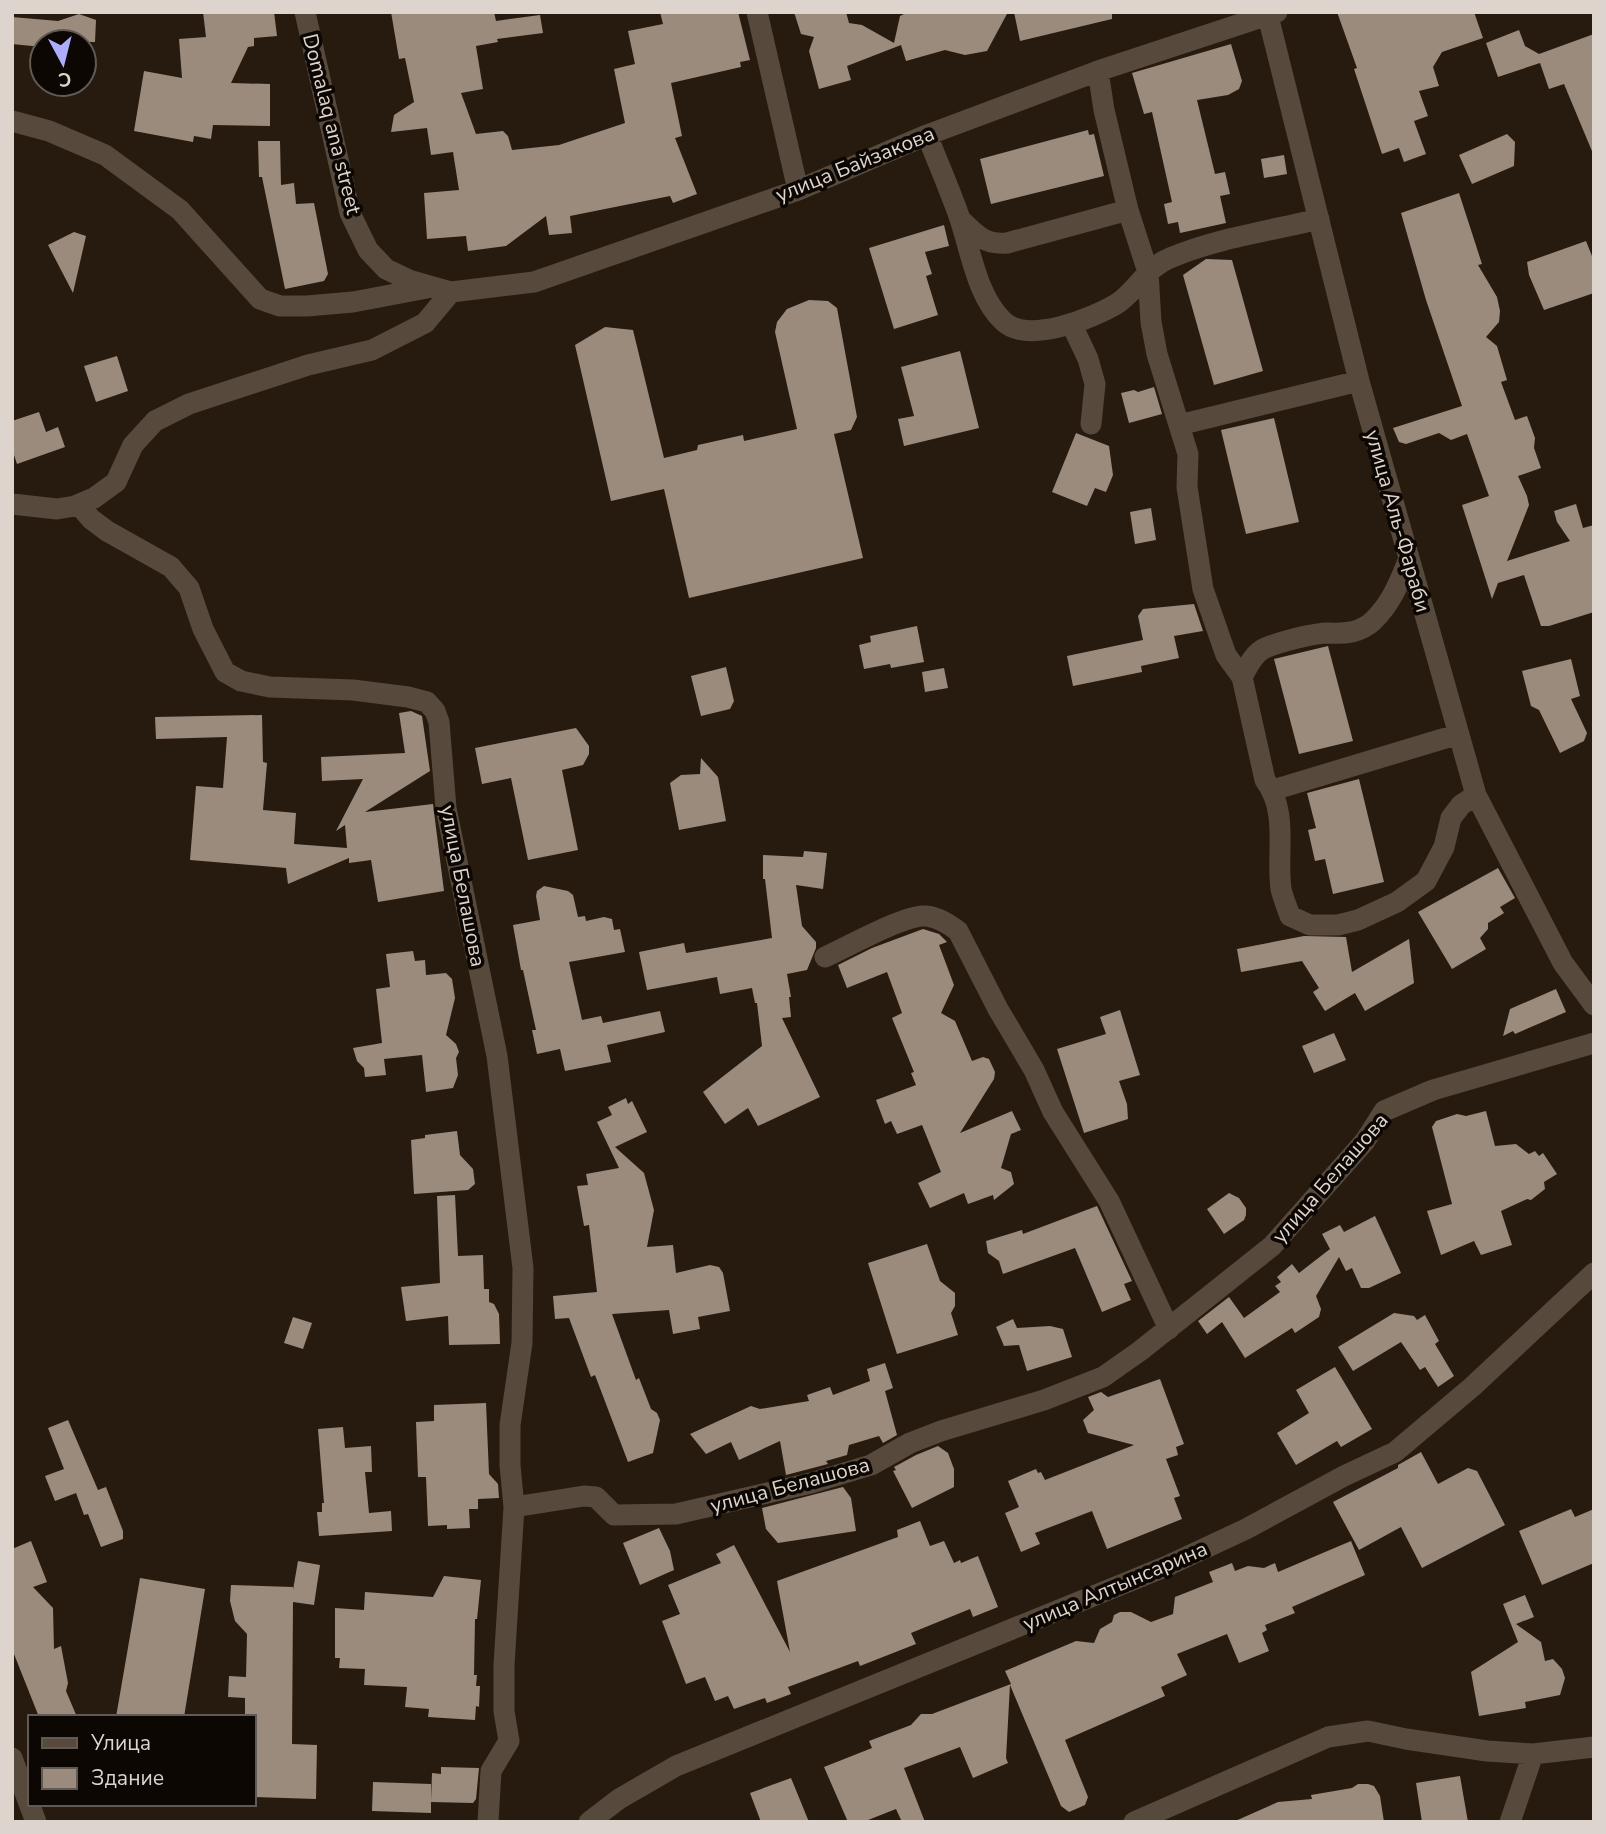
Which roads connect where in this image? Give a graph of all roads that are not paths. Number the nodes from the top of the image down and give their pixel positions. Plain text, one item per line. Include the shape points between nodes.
1 (305, 12) edge
2 (757, 12) edge
3 (1271, 13) edge
4 (1098, 71) junction
5 (12, 121) edge
6 (927, 135) junction
7 (798, 190) junction
8 (1128, 210) junction
9 (960, 218) junction
10 (1319, 219) junction
11 (386, 269) joint
12 (1148, 272) junction
13 (429, 287) junction
14 (451, 292) junction
15 (1072, 325) junction
16 (1359, 381) junction
17 (1091, 424) dead end
18 (1179, 425) junction
19 (12, 503) edge
20 (79, 505) junction
21 (1408, 561) junction
22 (1242, 677) junction
23 (1460, 734) junction
24 (1273, 790) junction
25 (1476, 795) junction
26 (825, 957) dead end
27 (1594, 1005) edge
28 (1594, 1043) edge
29 (1594, 1273) edge
30 (1168, 1329) junction
31 (514, 1507) junction
32 (1594, 1746) edge
33 (1533, 1754) junction
34 (12, 1758) edge
35 (28, 1801) edge
36 (488, 1822) edge
37 (589, 1822) edge
38 (1134, 1822) edge
39 (1510, 1822) edge

1 - 11 street, Domalaq ana street via 350,213 368,250
2 - 7 street
3 - 4 street, улица Байзакова
3 - 10 street, улица Аль-Фараби
4 - 6 street, улица Байзакова
4 - 8 street
5 - 13 street, улица Байзакова via 50,131 105,155 180,210 260,299 280,306 307,306
6 - 7 street, улица Байзакова
6 - 9 street
7 - 14 street, улица Байзакова via 534,282
8 - 9 street via 993,244 979,238
8 - 12 street
9 - 15 street via 984,291 1005,323 1027,331
10 - 12 street via 1200,247
10 - 16 street, улица Аль-Фараби
11 - 13 street, улица Байзакова
12 - 15 street via 1119,302
12 - 18 street via 1157,354
13 - 14 street, улица Байзакова
14 - 20 street via 425,323 372,350 308,365 189,404 155,421 133,445 116,482
15 - 17 street via 1095,384
16 - 18 street
16 - 21 street, улица Аль-Фараби
18 - 22 street via 1188,454 1187,487 1203,589 1226,655
19 - 20 street via 57,509
20 - 31 street, улица Белашова via 107,531 171,567 189,588 225,672 241,681 271,687 408,696 427,702 435,711 446,808 497,1056 523,1268 522,1343 510,1424
21 - 22 street via 1393,597 1372,622 1342,635 1327,633 1264,648
21 - 23 street, улица Аль-Фараби
22 - 24 street via 1265,780
23 - 24 street
23 - 25 street, улица Аль-Фараби
24 - 25 street via 1280,823 1284,900 1290,916 1323,927 1376,912 1426,881 1444,847 1451,818
25 - 27 street, улица Аль-Фараби via 1563,963
26 - 30 street via 924,915 958,931 1053,1112 1109,1201
28 - 30 street, улица Белашова via 1433,1090 1384,1111 1365,1141 1272,1246
29 - 37 street, улица Алтынсарина via 1395,1452 1167,1566 676,1766
30 - 31 street, улица Белашова via 1103,1377 941,1431 871,1465 811,1483 676,1514 614,1515 596,1497 584,1496
31 - 36 street, улица Белашова via 504,1665 509,1741 491,1771
32 - 33 street
33 - 38 street via 1368,1731 1328,1737
33 - 39 street
34 - 35 street

